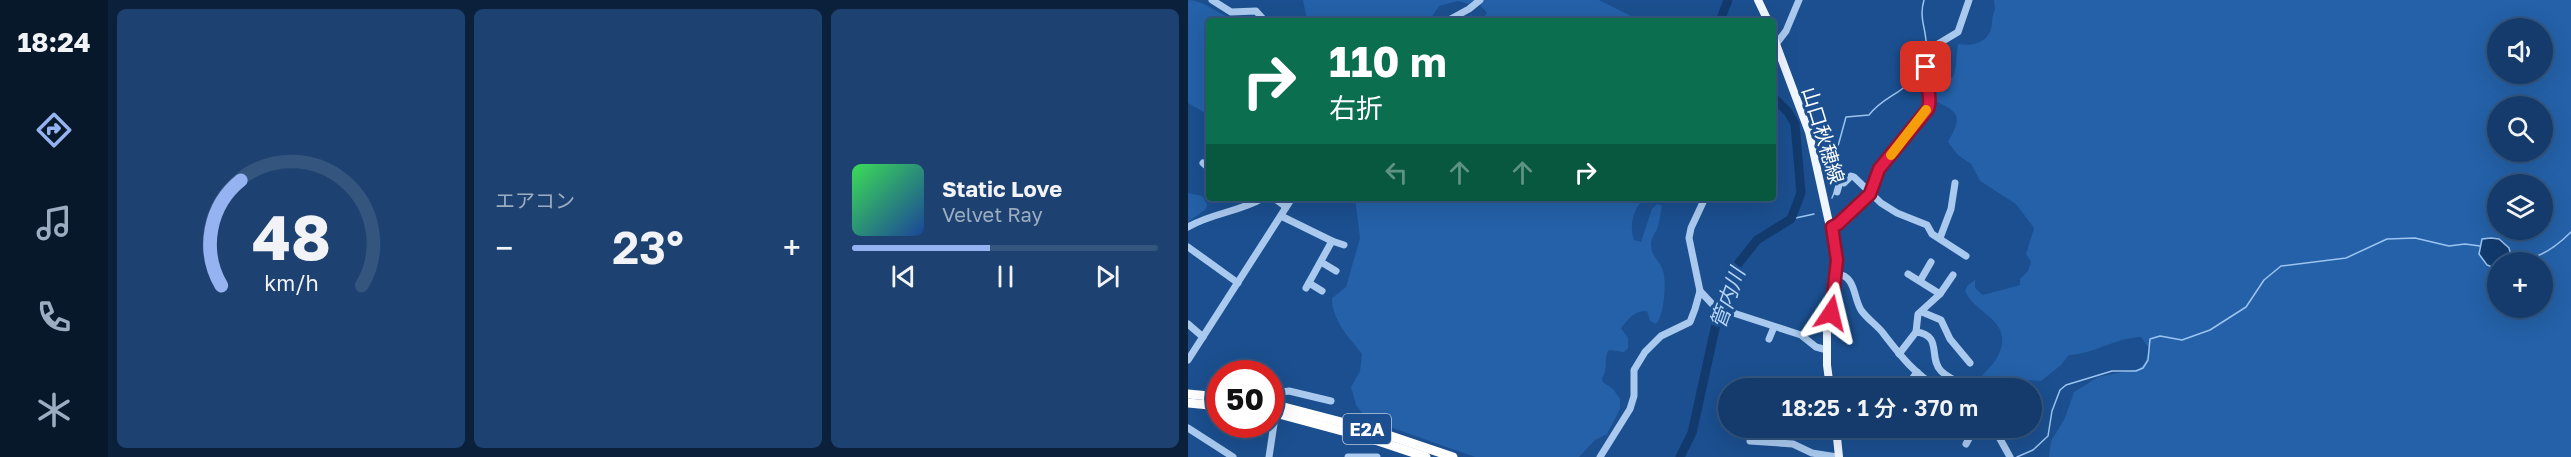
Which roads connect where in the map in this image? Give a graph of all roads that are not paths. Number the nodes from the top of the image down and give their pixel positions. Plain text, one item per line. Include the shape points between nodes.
1 (1212, 0) edge
2 (1480, 0) edge
3 (1758, 0) edge
4 (1799, 0) edge
5 (1969, 0) edge
6 (1262, 18) edge
7 (1452, 18) edge
8 (1767, 18) edge
9 (1776, 46) edge
10 (1776, 50) edge
11 (1838, 165) dead end
12 (1841, 182) junction
13 (1955, 183) dead end
14 (1837, 192) dead end
15 (1870, 194) junction
16 (1257, 201) edge
17 (1278, 201) edge
18 (1290, 201) edge
19 (1704, 201) edge
20 (1286, 207) junction
21 (1281, 216) junction
22 (1188, 227) edge
23 (1832, 227) junction
24 (1940, 238) junction
25 (1332, 241) junction
26 (1344, 245) dead end
27 (1188, 247) edge
28 (1966, 256) dead end
29 (1320, 262) junction
30 (1931, 262) dead end
31 (1336, 272) dead end
32 (1837, 274) junction
33 (1908, 274) dead end
34 (1953, 275) dead end
35 (1920, 280) junction
36 (1238, 283) junction
37 (1322, 291) dead end
38 (1700, 291) junction
39 (1940, 294) junction
40 (1922, 312) junction
41 (1188, 324) edge
42 (1774, 327) junction
43 (1916, 332) junction
44 (1203, 337) junction
45 (1769, 339) dead end
46 (1827, 350) junction
47 (1899, 354) junction
48 (1188, 360) edge
49 (1970, 363) dead end
50 (1917, 372) junction
51 (1829, 378) edge
52 (1913, 378) edge
53 (1925, 378) edge
54 (1951, 378) edge
55 (1188, 394) edge
56 (1206, 398) edge
57 (1331, 401) dead end
58 (1206, 402) edge
59 (1188, 403) edge
60 (1284, 411) edge
61 (1284, 412) edge
62 (1188, 428) edge
63 (1837, 438) edge
64 (1969, 438) edge
65 (2000, 438) edge
66 (1750, 441) dead end
67 (1966, 444) dead end
68 (1806, 454) edge
69 (1233, 457) edge
70 (1269, 457) edge
71 (1348, 457) edge
72 (1377, 457) edge
73 (1426, 457) edge
74 (1453, 457) edge
75 (1600, 457) edge
76 (1838, 457) edge
77 (2010, 457) edge

1 - 6 street via 1231,12 1256,11
2 - 7 street
3 - 8 main road
4 - 9 street via 1790,25
5 - 15 street via 1958,32 1938,44 1926,67 1928,109 1879,169
10 - 23 main road, 山口秋穂線 via 1809,132
11 - 12 street
12 - 14 street
12 - 15 street via 1854,177
13 - 24 street
15 - 23 street
15 - 24 street via 1897,213 1927,225
16 - 22 street
17 - 20 street
18 - 20 street
19 - 38 street via 1689,238
20 - 21 street
21 - 25 street
21 - 36 street
23 - 32 main road, 山口秋穂線
24 - 28 street
25 - 26 street
25 - 29 street
27 - 36 street
29 - 31 street
29 - 37 street via 1307,286
30 - 35 street
32 - 46 main road, 山口秋穂線
32 - 47 street via 1851,282 1859,308
33 - 35 street
34 - 39 street
35 - 39 street
36 - 44 street
38 - 42 street via 1716,307
38 - 75 street via 1689,322 1660,336 1638,363 1632,403
39 - 40 street
40 - 43 street via 1918,314
40 - 49 street via 1941,320 1950,339
41 - 44 street
42 - 45 street
42 - 46 street via 1801,335
43 - 47 street
43 - 54 street via 1932,340 1939,369
44 - 48 street
46 - 51 main road, 山口秋穂線
47 - 50 street
50 - 52 street
50 - 53 street
55 - 56 highway
57 - 70 street via 1282,392
58 - 59 highway
60 - 74 highway, E2A via 1376,431
61 - 73 highway, E2A
62 - 69 street
63 - 76 main road
64 - 67 street
65 - 77 street
66 - 68 street via 1793,444
68 - 76 street
71 - 72 street

